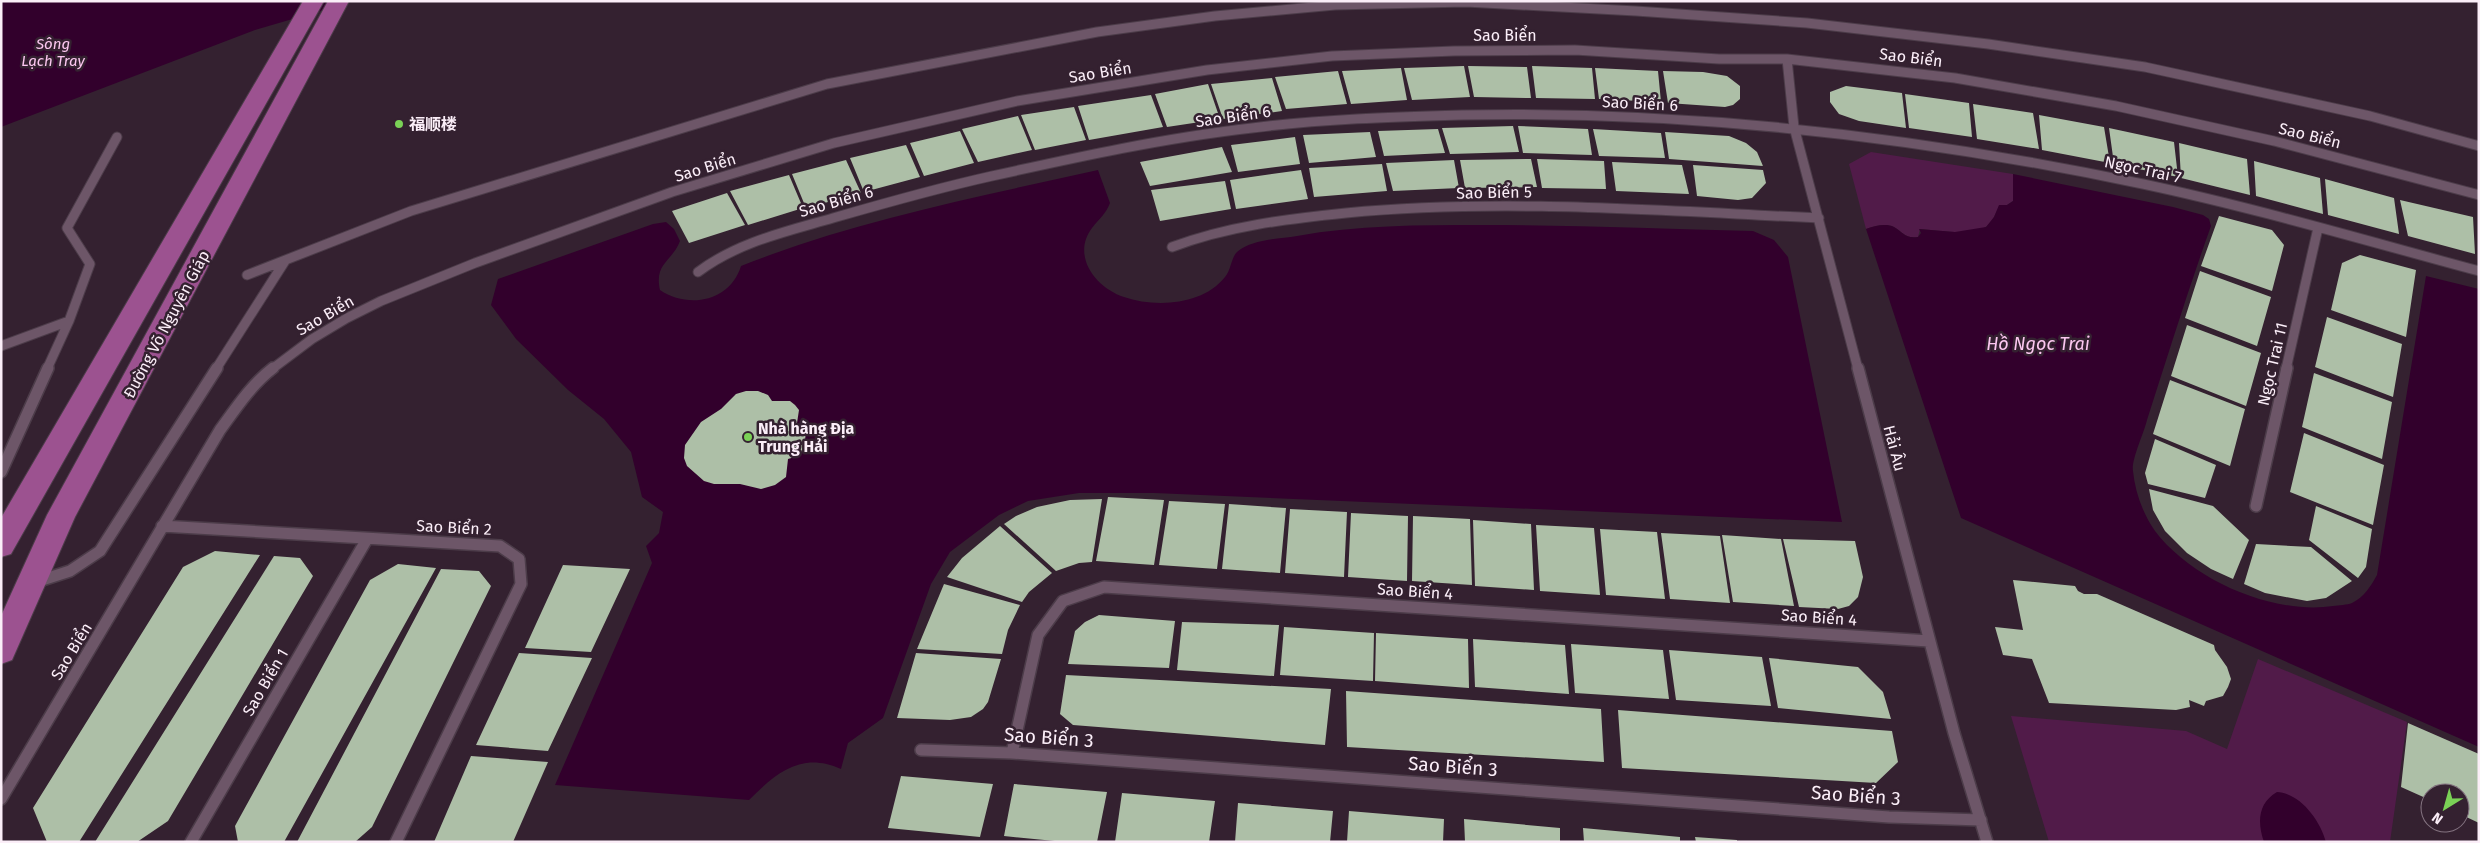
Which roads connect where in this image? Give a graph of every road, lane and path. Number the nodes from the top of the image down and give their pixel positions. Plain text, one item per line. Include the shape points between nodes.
1 (314, 1) edge
2 (339, 1) edge
3 (1787, 59) junction
4 (1794, 127) junction
5 (117, 137) dead end
6 (2479, 146) edge
7 (2479, 195) edge
8 (1819, 218) junction
9 (2318, 228) junction
10 (1172, 247) dead end
11 (285, 261) junction
12 (698, 272) dead end
13 (2479, 272) edge
14 (247, 276) dead end
15 (69, 321) junction
16 (1, 346) edge
17 (1, 472) edge
18 (2256, 506) dead end
19 (162, 526) junction
20 (8, 530) edge
21 (367, 539) junction
22 (30, 584) junction
23 (1929, 640) junction
24 (1, 650) edge
25 (921, 750) dead end
26 (1012, 753) junction
27 (1, 799) edge
28 (1981, 820) junction
29 (191, 842) edge
30 (396, 842) edge
31 (1987, 842) edge

1 - 20 main road, Đường Võ Nguyên Giáp
2 - 22 main road, Đường Võ Nguyên Giáp via 62,516
3 - 4 lane, Hải Âu
3 - 7 lane, Sao Biển via 1955,78 2116,106 2274,141
3 - 19 lane, Sao Biển via 1718,59 1575,50 1332,56 1207,70 1017,101 834,144 672,192 475,263 348,318 285,358 251,389 220,430
4 - 8 lane, Hải Âu
4 - 9 lane, Ngọc Trai 7 via 2036,163 2208,198
4 - 12 lane, Sao Biển 6 via 1571,114 1453,114 1295,123 1100,152 945,186 736,248
5 - 15 lane via 67,228 90,264
6 - 11 lane via 2370,116 2145,67 1988,44 1807,23 1636,11 1466,2 1335,5 1215,16 1098,32 827,84 412,211
8 - 10 lane, Sao Biển 5 via 1543,207 1402,209 1242,227 1198,236
8 - 23 lane, Hải Âu
9 - 13 lane, Ngọc Trai 7
9 - 18 lane, Ngọc Trai 11
11 - 14 lane
11 - 22 lane via 100,552 61,576
15 - 16 lane
15 - 17 lane
19 - 21 lane, Sao Biển 2
19 - 27 lane, Sao Biển
21 - 29 lane, Sao Biển 1
21 - 30 lane, Sao Biển 2 via 500,546 519,559 521,584
22 - 24 main road, Đường Võ Nguyên Giáp
23 - 26 lane, Sao Biển 4 via 1104,587 1063,601 1038,634
23 - 28 lane, Hải Âu
25 - 26 lane, Sao Biển 3
26 - 28 lane, Sao Biển 3 via 1890,817
28 - 31 lane, Hải Âu

